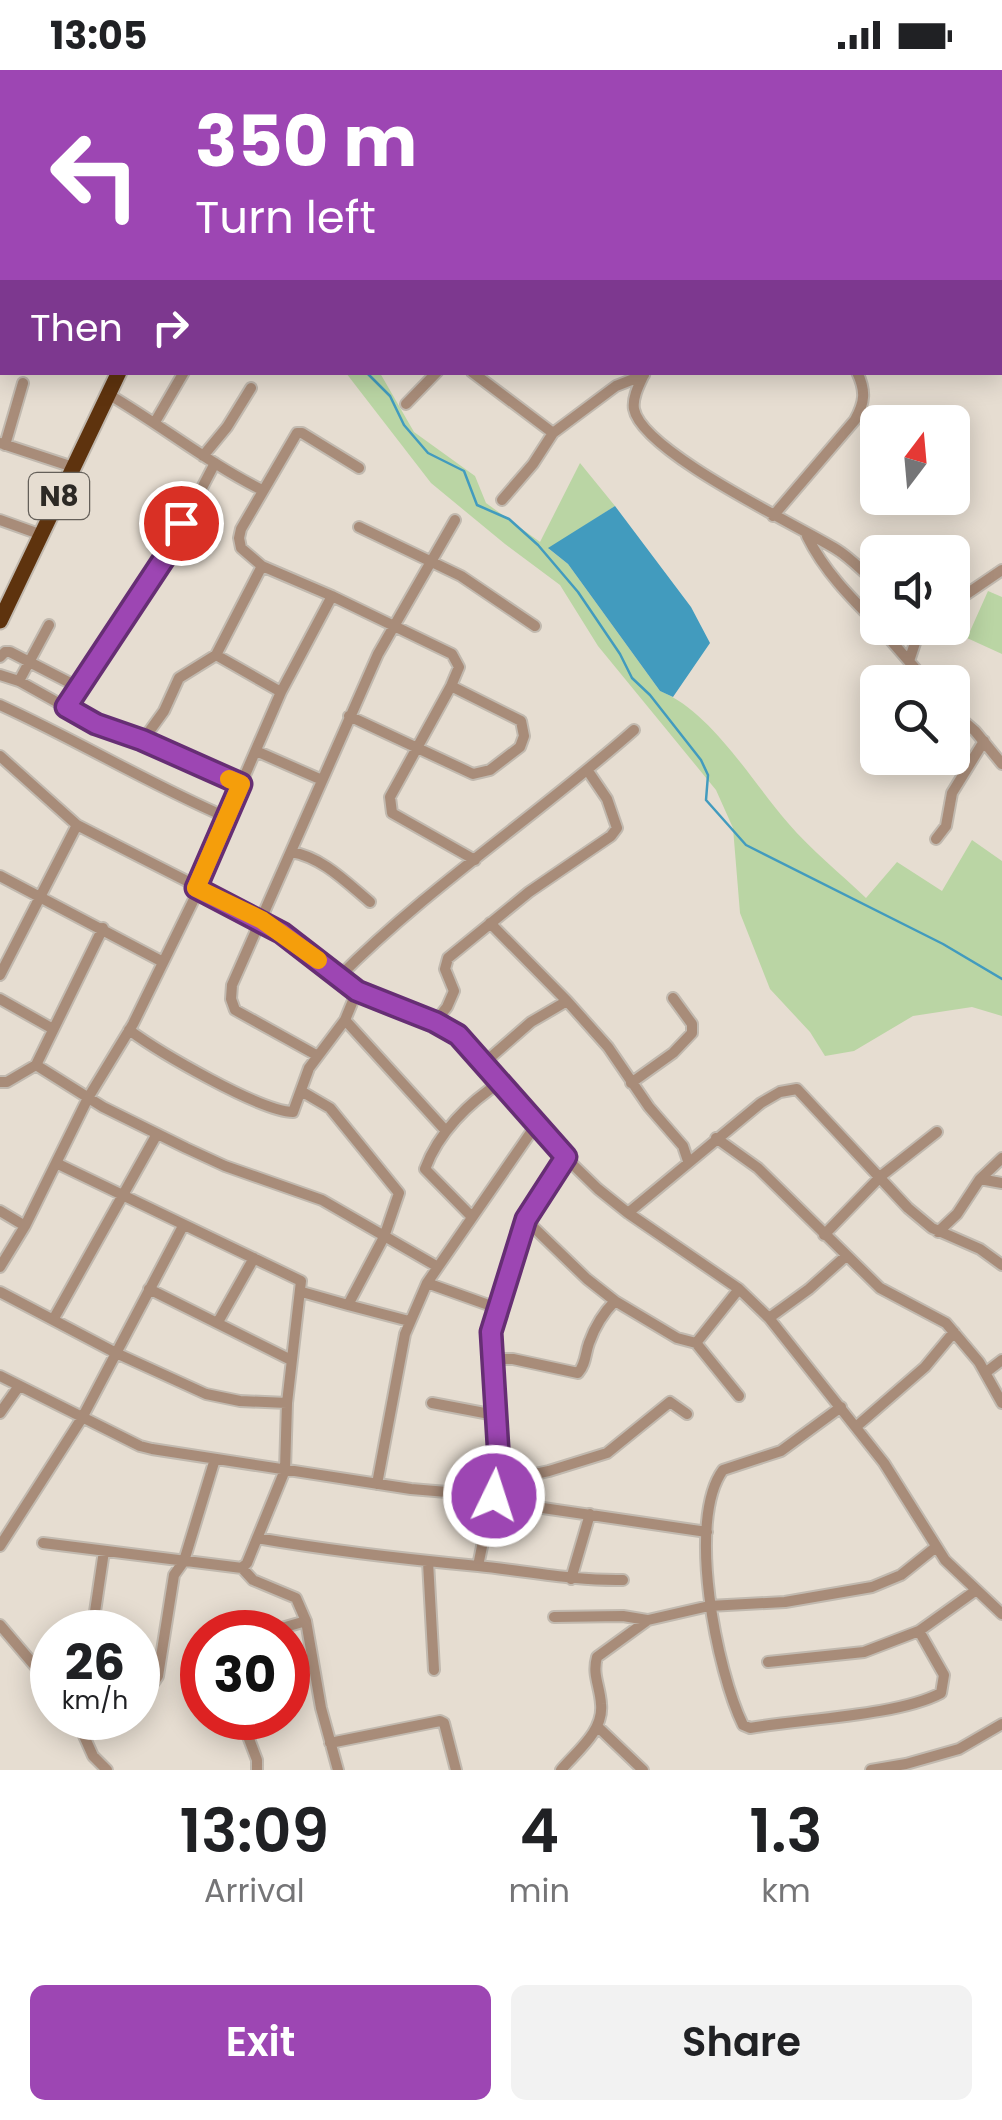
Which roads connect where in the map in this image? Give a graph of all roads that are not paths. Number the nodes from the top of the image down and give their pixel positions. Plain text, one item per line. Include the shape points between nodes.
1 (118, 375) edge
2 (182, 375) edge
3 (434, 375) edge
4 (476, 375) edge
5 (642, 375) edge
6 (644, 375) edge
7 (859, 375) edge
8 (23, 384) dead end
9 (251, 388) dead end
10 (108, 394) junction
11 (406, 404) dead end
12 (155, 422) junction
13 (553, 434) junction
14 (3, 444) edge
15 (203, 456) junction
16 (216, 463) junction
17 (73, 467) junction
18 (359, 468) dead end
19 (262, 490) junction
20 (502, 500) dead end
21 (773, 516) junction
22 (0, 520) edge
23 (456, 520) dead end
24 (360, 527) dead end
25 (42, 535) junction
26 (807, 535) junction
27 (431, 562) junction
28 (262, 566) junction
29 (860, 569) edge
30 (1002, 570) edge
31 (970, 592) edge
32 (332, 596) junction
33 (860, 607) edge
34 (0, 622) edge
35 (48, 624) dead end
36 (396, 626) junction
37 (535, 626) dead end
38 (895, 645) edge
39 (914, 645) edge
40 (216, 654) junction
41 (0, 657) edge
42 (30, 661) junction
43 (909, 661) junction
44 (913, 665) edge
45 (0, 675) edge
46 (19, 681) junction
47 (451, 686) junction
48 (78, 688) junction
49 (281, 692) junction
50 (45, 697) junction
51 (0, 705) edge
52 (66, 707) junction
53 (350, 716) junction
54 (34, 721) junction
55 (970, 727) edge
56 (634, 730) dead end
57 (142, 740) junction
58 (984, 740) junction
59 (416, 746) junction
60 (256, 751) junction
61 (0, 756) edge
62 (1002, 764) edge
63 (588, 771) junction
64 (322, 780) junction
65 (241, 784) junction
66 (226, 817) junction
67 (76, 825) junction
68 (936, 840) dead end
69 (291, 852) junction
70 (475, 860) junction
71 (0, 876) edge
72 (197, 888) junction
73 (40, 895) junction
74 (370, 902) dead end
75 (262, 920) junction
76 (490, 922) junction
77 (103, 928) junction
78 (163, 962) junction
79 (0, 974) edge
80 (338, 978) junction
81 (357, 991) junction
82 (673, 998) dead end
83 (0, 999) edge
84 (568, 1001) junction
85 (345, 1020) junction
86 (435, 1022) junction
87 (52, 1029) junction
88 (129, 1030) junction
89 (318, 1056) junction
90 (484, 1063) junction
91 (36, 1066) junction
92 (0, 1082) edge
93 (501, 1082) junction
94 (632, 1082) junction
95 (301, 1092) junction
96 (88, 1098) junction
97 (538, 1122) junction
98 (446, 1131) junction
99 (937, 1132) dead end
100 (157, 1134) junction
101 (716, 1138) junction
102 (683, 1146) junction
103 (700, 1150) junction
104 (566, 1157) junction
105 (1002, 1158) edge
106 (688, 1161) junction
107 (56, 1163) junction
108 (881, 1176) junction
109 (980, 1179) junction
110 (1002, 1183) edge
111 (122, 1196) junction
112 (0, 1210) edge
113 (628, 1214) junction
114 (472, 1217) junction
115 (526, 1219) junction
116 (25, 1226) junction
117 (182, 1226) junction
118 (938, 1232) junction
119 (824, 1235) junction
120 (384, 1237) junction
121 (846, 1256) junction
122 (254, 1258) junction
123 (1002, 1265) edge
124 (438, 1266) junction
125 (0, 1267) edge
126 (428, 1283) junction
127 (150, 1289) junction
128 (740, 1289) junction
129 (0, 1292) edge
130 (302, 1292) junction
131 (616, 1301) junction
132 (348, 1305) junction
133 (497, 1308) junction
134 (769, 1318) junction
135 (53, 1320) junction
136 (409, 1321) junction
137 (218, 1322) junction
138 (954, 1332) junction
139 (696, 1343) junction
140 (116, 1353) junction
141 (491, 1358) junction
142 (291, 1360) junction
143 (1002, 1360) edge
144 (985, 1373) junction
145 (0, 1376) edge
146 (19, 1386) junction
147 (739, 1396) dead end
148 (287, 1403) junction
149 (432, 1403) dead end
150 (1002, 1403) edge
151 (841, 1407) junction
152 (0, 1412) edge
153 (688, 1414) dead end
154 (495, 1415) junction
155 (82, 1418) junction
156 (857, 1426) junction
157 (215, 1458) junction
158 (285, 1470) junction
159 (496, 1482) junction
160 (377, 1484) junction
161 (494, 1496) junction
162 (590, 1514) junction
163 (707, 1532) junction
164 (257, 1538) junction
165 (43, 1544) dead end
166 (0, 1546) edge
167 (936, 1547) junction
168 (104, 1551) junction
169 (184, 1561) junction
170 (428, 1562) junction
171 (478, 1566) junction
172 (242, 1568) junction
173 (571, 1579) junction
174 (623, 1580) dead end
175 (975, 1591) junction
176 (709, 1606) junction
177 (95, 1610) edge
178 (301, 1610) edge
179 (1001, 1610) edge
180 (554, 1617) dead end
181 (648, 1620) junction
182 (0, 1625) edge
183 (918, 1631) junction
184 (310, 1646) edge
185 (30, 1660) edge
186 (768, 1662) dead end
187 (160, 1663) edge
188 (434, 1670) dead end
189 (1002, 1724) edge
190 (598, 1727) junction
191 (88, 1740) edge
192 (250, 1740) edge
193 (330, 1743) junction
194 (340, 1769) edge
195 (107, 1770) edge
196 (256, 1770) edge
197 (456, 1770) edge
198 (560, 1770) edge
199 (643, 1770) edge
200 (870, 1770) edge

1 - 10 highway, N8
2 - 12 street
3 - 11 street
4 - 13 street
5 - 13 street via 601,396
6 - 21 street via 634,410 646,428 690,466
7 - 21 street via 863,406 855,420
8 - 14 street
9 - 15 street
10 - 12 street
10 - 17 highway, N8
12 - 15 street
13 - 20 street
14 - 17 street
15 - 16 street
16 - 19 street
16 - 48 street via 169,551
17 - 25 highway, N8
18 - 19 street via 297,433
19 - 28 street via 238,538
21 - 26 street
22 - 25 street
23 - 27 street
24 - 27 street
25 - 34 highway, N8
26 - 29 street
26 - 33 street
27 - 36 street
27 - 37 street
28 - 32 street
28 - 40 street
30 - 31 street
32 - 36 street
32 - 49 street
35 - 42 street
36 - 47 street via 458,660
36 - 53 street
38 - 43 street
39 - 43 street
40 - 49 street
40 - 57 street via 179,678
41 - 42 street via 5,652
42 - 46 street
42 - 48 street
43 - 44 street
45 - 46 street
46 - 50 street
47 - 59 street
47 - 59 street via 520,722 520,747 473,774
48 - 52 street
49 - 60 street
50 - 52 street
50 - 54 street
51 - 54 street
52 - 57 street
53 - 59 street
53 - 64 street
54 - 66 street
55 - 58 street
56 - 63 street
57 - 65 street
58 - 62 street
58 - 68 street via 952,793
59 - 70 street via 390,798 392,813
60 - 64 street
60 - 65 street
61 - 67 street
63 - 70 street
63 - 76 street via 617,828
64 - 69 street
65 - 66 street
66 - 72 street
67 - 72 street
67 - 73 street
69 - 74 street via 316,860
69 - 75 street
70 - 80 street
71 - 73 street
72 - 75 street
72 - 78 street
73 - 77 street
73 - 79 street
75 - 80 street
75 - 89 street via 232,985 235,1010
76 - 84 street
76 - 86 street via 448,958 454,991
77 - 78 street
77 - 87 street
78 - 88 street
80 - 81 street
81 - 85 street
81 - 86 street
82 - 94 street via 692,1033
83 - 87 street
84 - 90 street via 531,1022
84 - 94 street
85 - 89 street
85 - 98 street
86 - 90 street
87 - 91 street
88 - 95 street via 265,1104 293,1112
88 - 96 street
89 - 95 street
90 - 93 street
91 - 92 street
91 - 96 street
93 - 97 street
93 - 98 street
94 - 102 street
95 - 120 street via 330,1108 395,1186 398,1201
96 - 100 street
96 - 107 street
97 - 104 street
97 - 114 street
98 - 114 street via 425,1169
99 - 108 street
100 - 111 street
100 - 120 street via 224,1166 310,1194
101 - 103 street
101 - 108 street via 760,1103 797,1089
101 - 119 street via 758,1168
102 - 103 street
102 - 106 street
103 - 106 street
104 - 113 street
104 - 115 street
105 - 109 street
106 - 113 street
107 - 111 street
107 - 116 street
108 - 118 street
108 - 119 street
109 - 110 street
109 - 118 street
111 - 117 street
111 - 135 street
112 - 116 street
113 - 128 street
114 - 124 street
115 - 131 street
115 - 133 street
116 - 125 street
117 - 122 street
117 - 127 street
118 - 123 street
119 - 121 street
120 - 124 street
120 - 132 street
121 - 134 street
121 - 138 street via 880,1288 932,1313
122 - 130 street via 296,1276
122 - 137 street
124 - 126 street
126 - 133 street
126 - 136 street
127 - 137 street
127 - 140 street
128 - 134 street
128 - 139 street
129 - 135 street
130 - 132 street
130 - 142 street
131 - 139 street
131 - 141 street via 602,1314 578,1373
132 - 136 street
133 - 141 street
134 - 151 street
135 - 140 street
136 - 160 street
137 - 142 street
138 - 144 street
138 - 156 street
139 - 147 street
140 - 148 street via 206,1394
140 - 155 street
141 - 154 street
142 - 148 street
143 - 144 street
144 - 150 street
145 - 146 street
146 - 152 street
146 - 155 street
148 - 158 street
149 - 154 street
151 - 156 street
151 - 163 street via 781,1451 724,1470 712,1490
153 - 159 street via 670,1402 608,1453
154 - 159 street
155 - 157 street via 140,1446
155 - 166 street
156 - 167 street
157 - 158 street
157 - 169 street
158 - 160 street
158 - 164 street
159 - 161 street
160 - 161 street
161 - 162 street
161 - 171 street
162 - 163 street
162 - 173 street
163 - 176 street
164 - 170 street
164 - 172 street
165 - 168 street
167 - 175 street
167 - 176 street via 901,1576 872,1587
168 - 169 street
168 - 177 street
169 - 172 street
169 - 187 street via 174,1575
170 - 171 street
170 - 188 street
171 - 173 street
172 - 178 street via 253,1580 296,1598
173 - 174 street
175 - 179 street
175 - 183 street
176 - 181 street
176 - 183 street via 739,1718 750,1728 941,1694 944,1675
180 - 181 street
181 - 190 street via 598,1656
182 - 185 street
183 - 186 street via 864,1652
184 - 193 street
189 - 200 street via 959,1749
190 - 198 street
190 - 199 street
191 - 195 street
192 - 196 street
193 - 194 street
193 - 197 street via 440,1721

